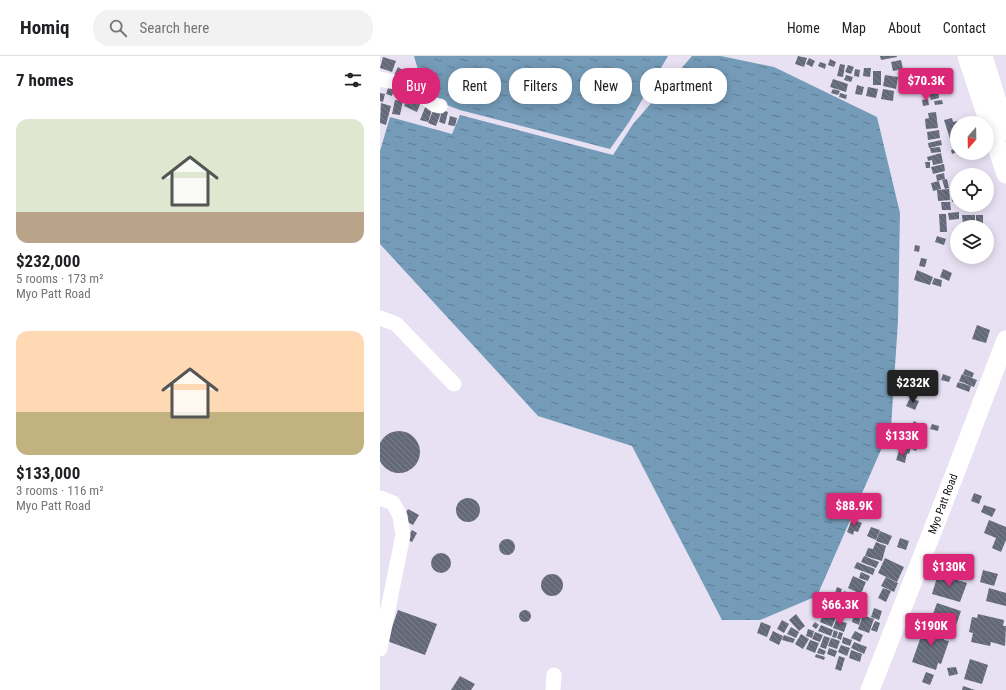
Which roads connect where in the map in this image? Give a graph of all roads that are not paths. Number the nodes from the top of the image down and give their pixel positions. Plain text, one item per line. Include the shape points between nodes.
1 (967, 56) edge
2 (984, 56) edge
3 (380, 79) edge
4 (440, 106) dead end
5 (1006, 131) edge
6 (1006, 174) edge
7 (380, 318) edge
8 (1006, 340) edge
9 (454, 384) dead end
10 (380, 498) edge
11 (380, 649) edge
12 (554, 675) dead end
13 (553, 690) edge
14 (870, 690) edge

1 - 6 main road
2 - 5 main road
3 - 4 street via 400,82
7 - 9 street via 396,324
8 - 14 main road, Myo Patt Road
10 - 11 street via 393,503 400,516 403,535
12 - 13 street

